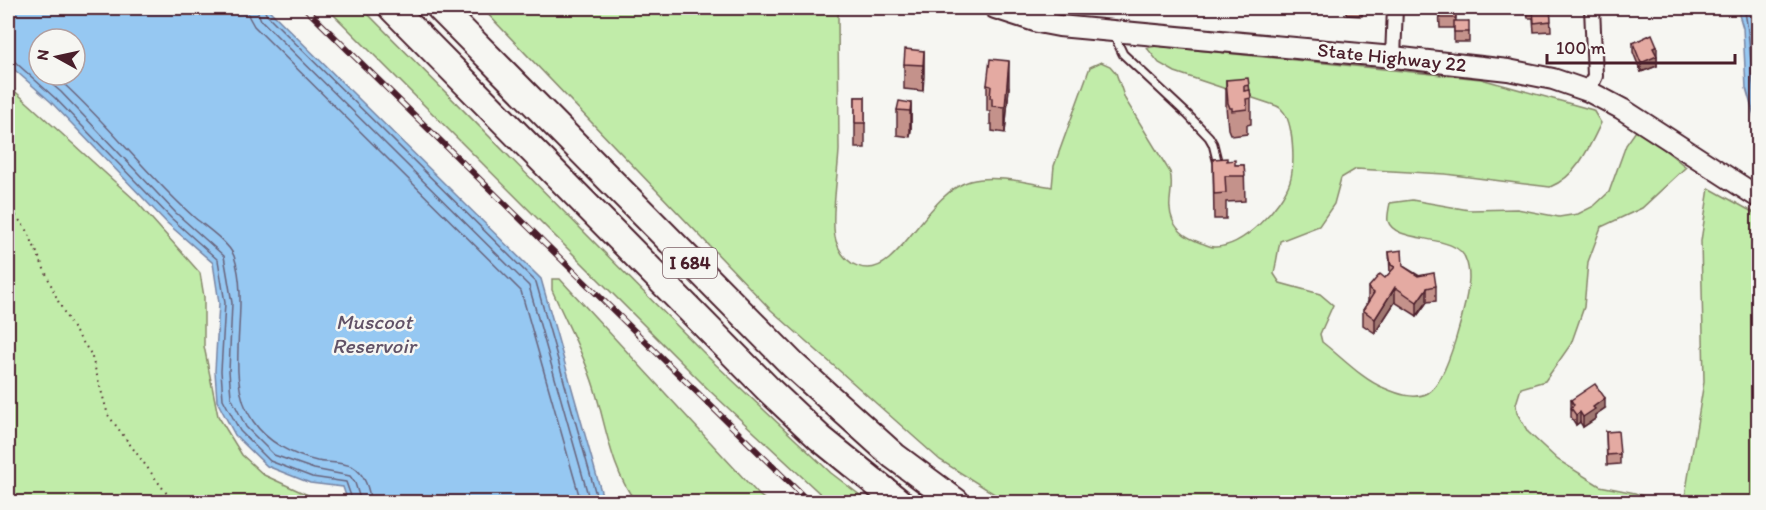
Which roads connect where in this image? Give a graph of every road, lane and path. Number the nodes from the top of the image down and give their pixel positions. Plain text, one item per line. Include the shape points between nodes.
1 (392, 8) edge
2 (440, 8) edge
3 (995, 8) edge
4 (1395, 8) edge
5 (1592, 8) edge
6 (1112, 31) junction
7 (1393, 57) junction
8 (1588, 91) junction
9 (1216, 160) edge
10 (1758, 197) edge
11 (8, 206) edge
12 (173, 502) edge
13 (899, 502) edge
14 (956, 502) edge

1 - 13 highway, I 684 via 769,390 820,438
2 - 14 highway, I 684 via 793,365 894,456
3 - 6 main road, State Highway 22 via 1038,22
4 - 7 street
5 - 8 street via 1595,76
6 - 7 main road, State Highway 22
6 - 9 lane via 1123,54 1209,136
7 - 8 main road, State Highway 22 via 1532,73
8 - 10 main road, State Highway 22 via 1626,111
11 - 12 path via 27,230 71,325 91,354 108,416

